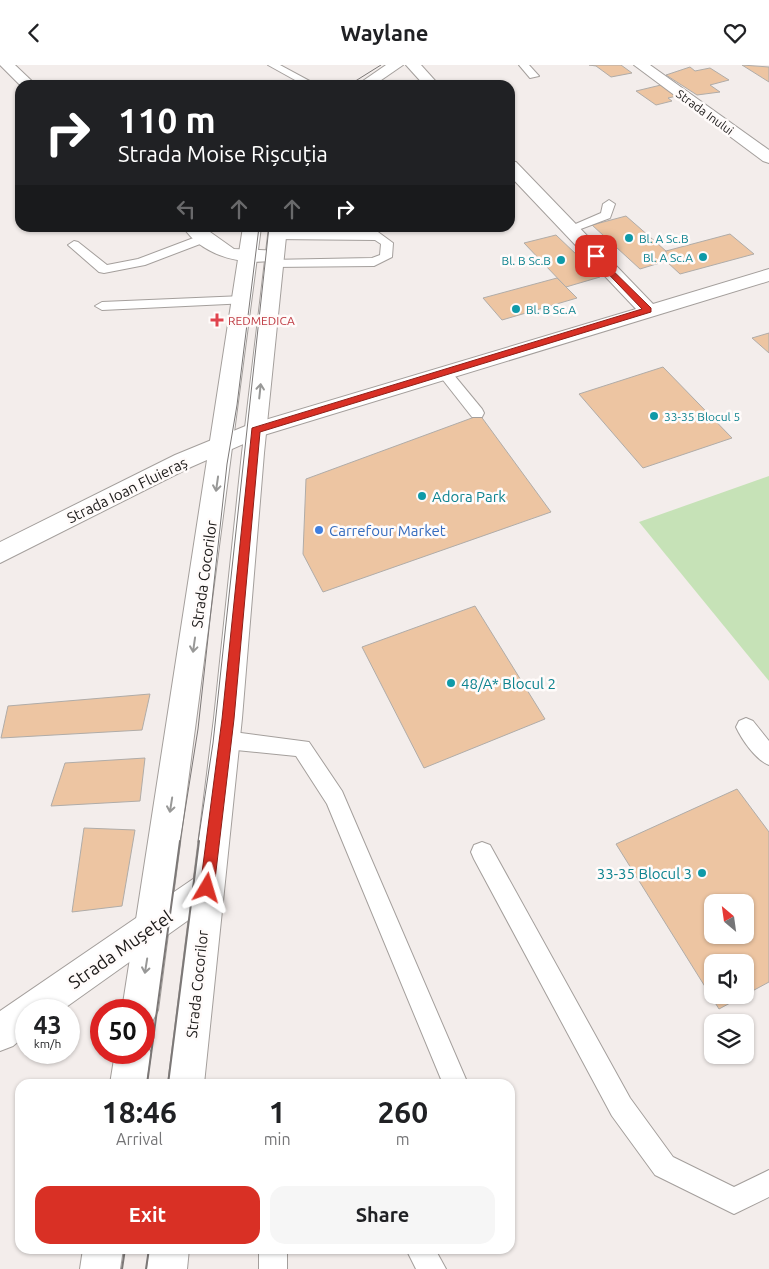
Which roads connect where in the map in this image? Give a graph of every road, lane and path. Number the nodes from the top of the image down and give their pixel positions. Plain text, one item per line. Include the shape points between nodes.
1 (6, 65) edge
2 (273, 65) edge
3 (373, 65) edge
4 (396, 65) edge
5 (413, 65) edge
6 (524, 65) edge
7 (641, 65) edge
8 (534, 76) dead end
9 (23, 80) edge
10 (302, 80) edge
11 (350, 80) dead end
12 (372, 80) edge
13 (427, 80) edge
14 (769, 158) edge
15 (515, 172) edge
16 (609, 204) dead end
17 (570, 229) junction
18 (198, 233) edge
19 (267, 244) edge
20 (74, 245) dead end
21 (769, 275) edge
22 (243, 300) junction
23 (102, 306) dead end
24 (648, 310) junction
25 (444, 372) junction
26 (477, 413) dead end
27 (256, 430) junction
28 (222, 443) junction
29 (0, 553) edge
30 (746, 727) dead end
31 (226, 740) junction
32 (769, 756) edge
33 (482, 852) dead end
34 (207, 888) junction
35 (152, 925) junction
36 (48, 999) edge
37 (142, 999) edge
38 (15, 1022) edge
39 (0, 1033) edge
40 (131, 1064) edge
41 (129, 1079) edge
42 (187, 1079) edge
43 (454, 1079) edge
44 (769, 1183) edge
45 (102, 1254) edge
46 (168, 1254) edge
47 (273, 1254) edge
48 (423, 1254) edge
49 (100, 1269) edge
50 (167, 1269) edge
51 (273, 1269) edge
52 (432, 1269) edge

1 - 9 street
2 - 10 lane
3 - 11 street
4 - 12 street
5 - 13 street
6 - 8 lane
7 - 14 street, Strada Inului
15 - 17 street
16 - 17 lane via 606,215
17 - 24 street
18 - 19 street via 225,254
18 - 20 lane via 141,262 104,269
19 - 19 lane via 374,262 386,257 386,243 378,236
19 - 22 street, Strada Cocorilor
27 -> 19 street, Strada Cocorilor
21 - 24 street, Strada Ioan Fluieraș
22 - 23 lane
22 - 28 street, Strada Cocorilor
24 - 25 street, Strada Ioan Fluieraș
25 - 26 lane
25 - 27 street, Strada Ioan Fluieraș
27 - 28 street, Strada Ioan Fluieraș
27 - 31 street, Strada Cocorilor
28 - 29 street, Strada Ioan Fluieraș
28 -> 35 street, Strada Cocorilor
30 - 32 lane
31 - 34 street, Strada Cocorilor
31 - 43 lane via 302,748 314,763 335,798
33 - 44 lane via 621,1107 664,1166 734,1201
34 - 35 street, Strada Mușețel
34 - 42 street, Strada Cocorilor
35 - 36 street, Strada Mușețel
35 -> 37 street, Strada Cocorilor
38 - 39 street
40 - 41 street
45 - 49 street
46 - 50 street
47 - 51 lane
48 - 52 lane

